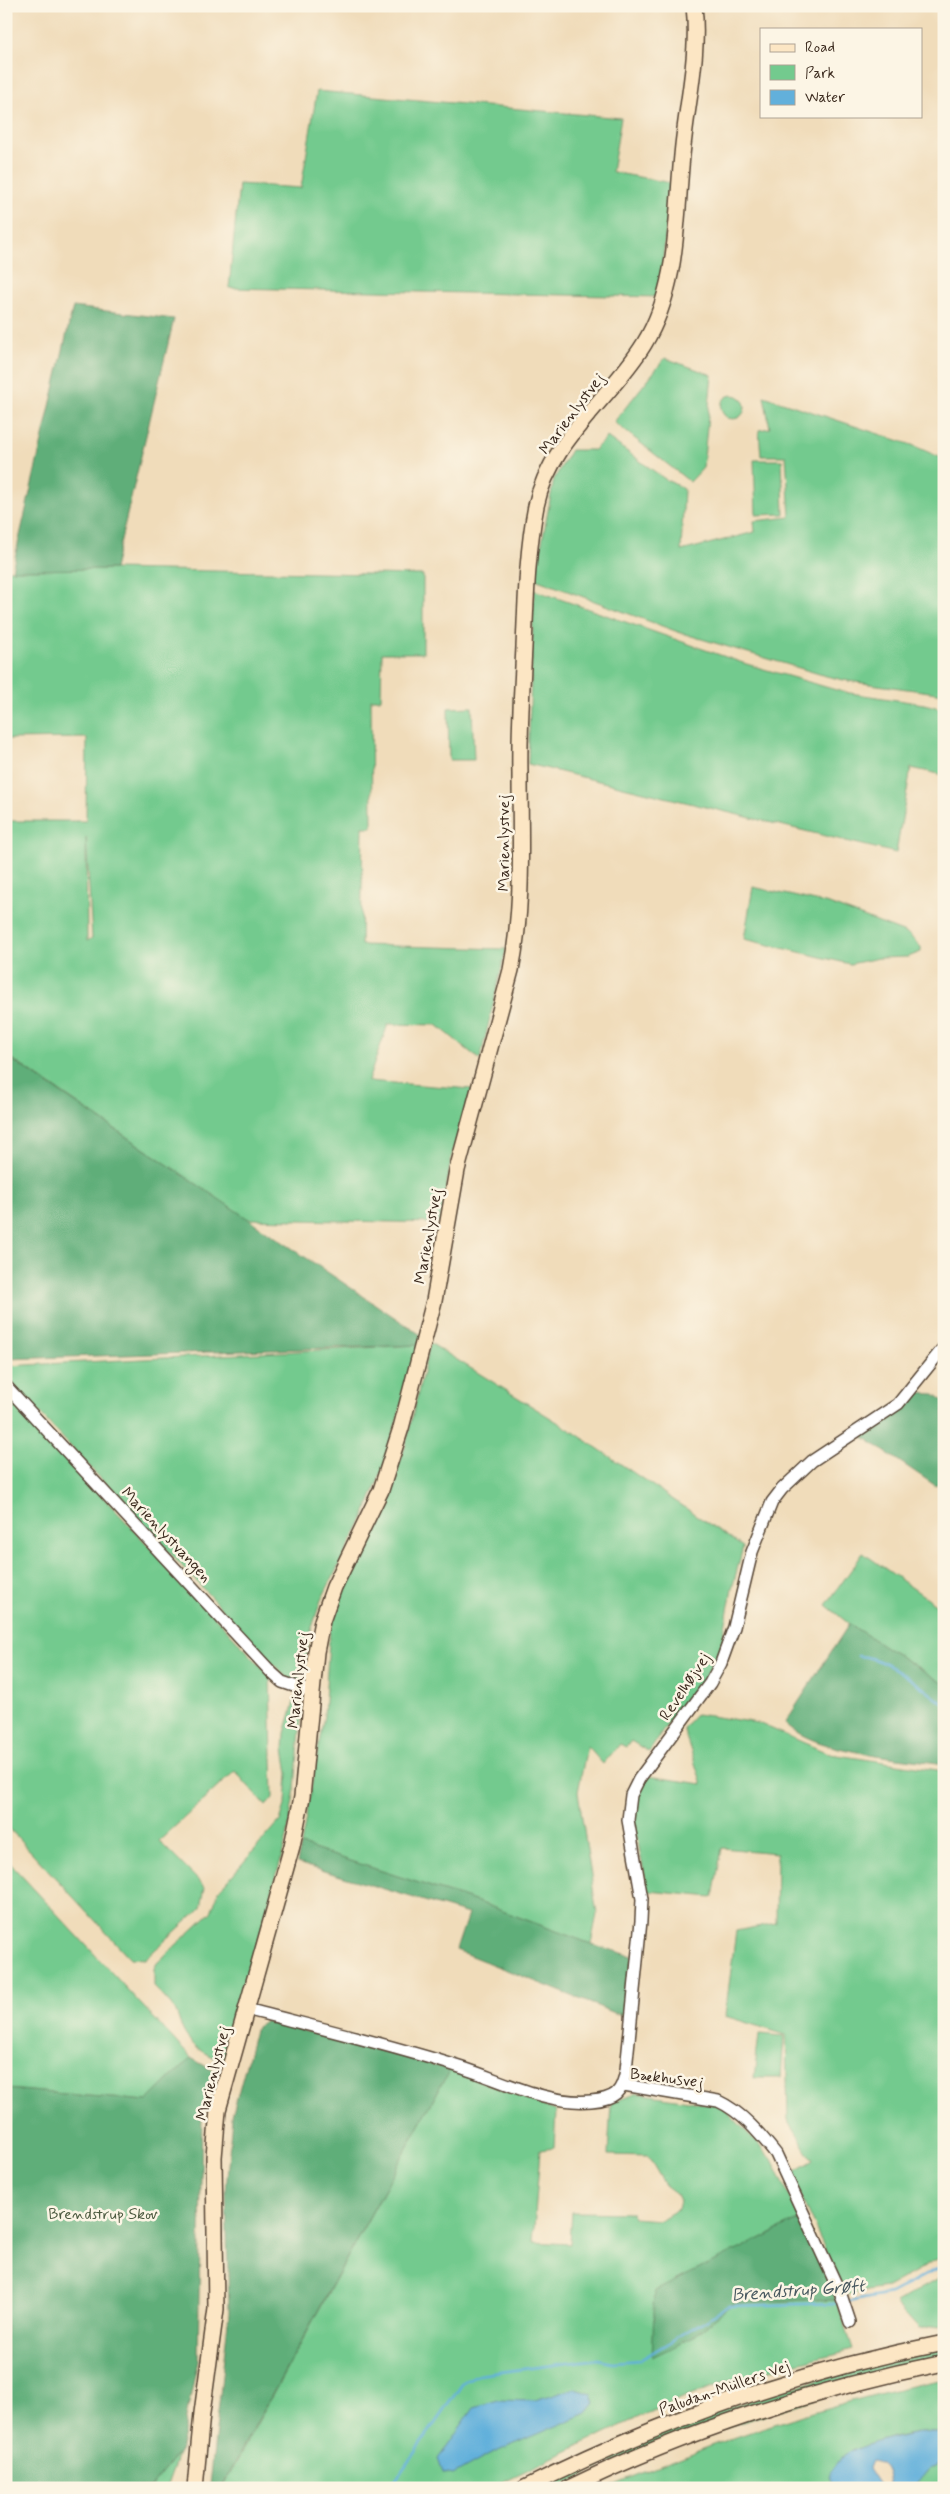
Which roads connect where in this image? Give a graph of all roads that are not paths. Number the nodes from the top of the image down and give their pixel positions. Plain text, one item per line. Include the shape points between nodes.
1 (694, 6) edge
2 (944, 1347) edge
3 (6, 1386) edge
4 (312, 1692) junction
5 (246, 2009) junction
6 (624, 2085) junction
7 (850, 2322) dead end
8 (944, 2342) edge
9 (944, 2363) edge
10 (195, 2488) edge
11 (525, 2488) edge
12 (570, 2488) edge

1 - 4 street, Marienlystvej via 696,36 683,140 674,255 664,301 650,334 634,359 560,452 542,483 536,504 526,605 520,721 522,860 516,941 457,1170 434,1301 403,1419 381,1490 334,1587 322,1621
2 - 6 street, Revelhøjvej via 898,1404 812,1461 772,1502 752,1552 721,1663 631,1795 628,1820 642,1899
3 - 4 street, Marienlystvangen via 282,1682
4 - 5 street, Marienlystvej via 302,1797 270,1928
5 - 6 street, Bækhusvej via 455,2066 553,2098 597,2100 617,2093
5 - 10 street, Marienlystvej via 222,2088 215,2134 216,2309
6 - 7 street, Bækhusvej via 718,2101 731,2107 762,2136 776,2154
8 - 11 street, Paludan-Müllers Vej via 803,2378 728,2402 580,2461
9 - 12 street via 810,2396 750,2415

